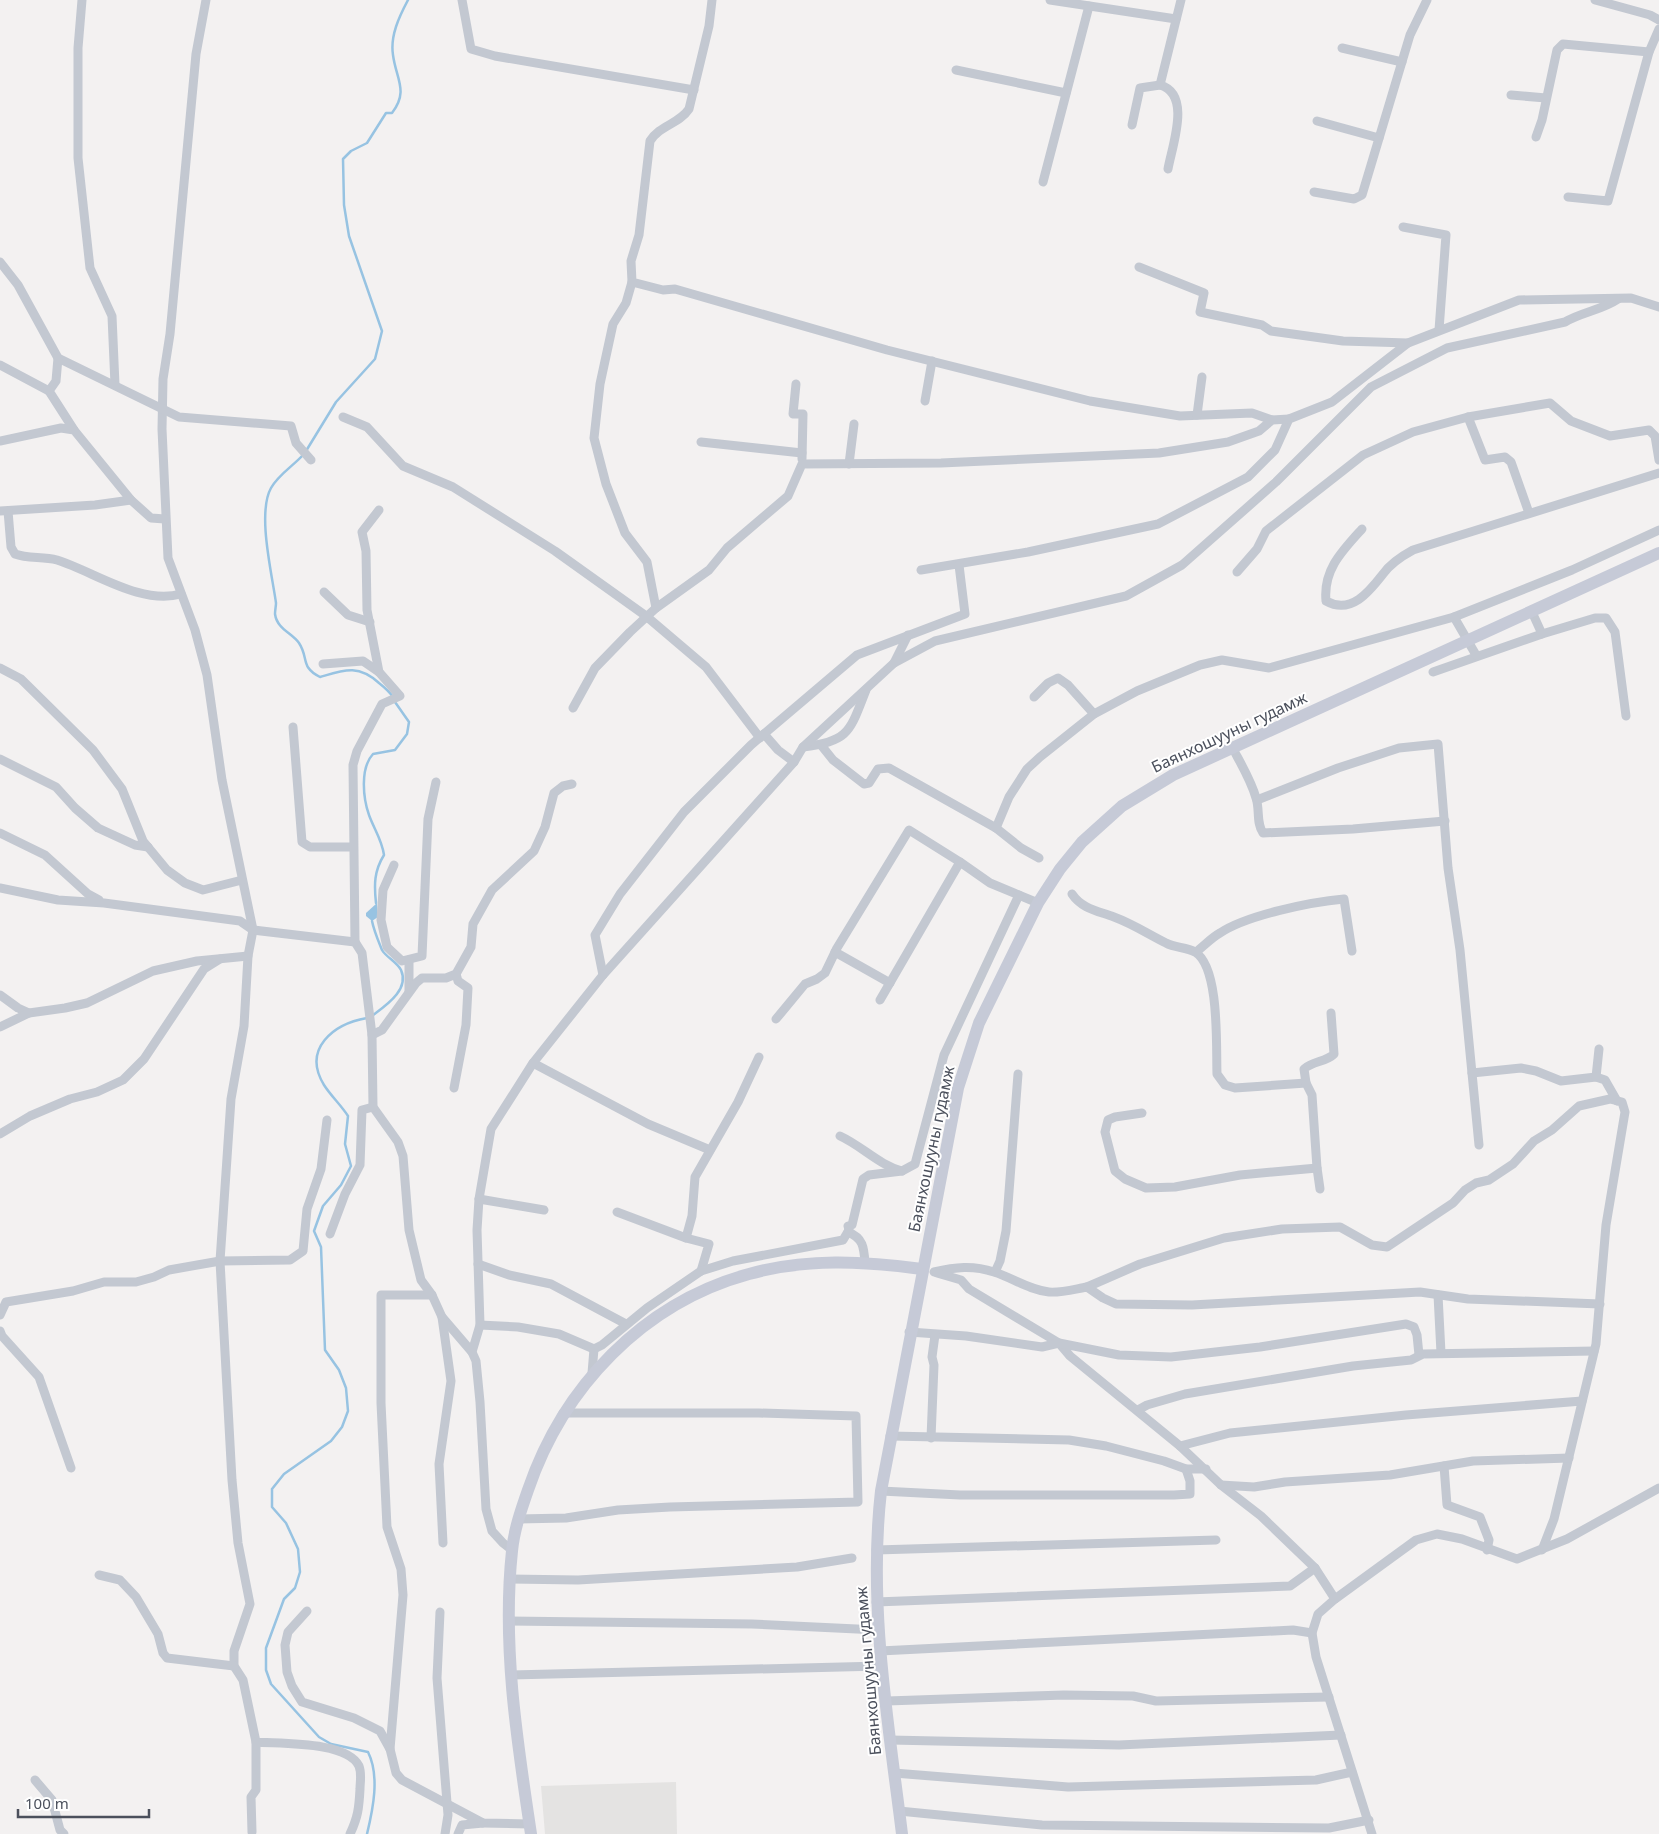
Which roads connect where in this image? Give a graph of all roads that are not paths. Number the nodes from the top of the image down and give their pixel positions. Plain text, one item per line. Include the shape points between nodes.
1 (82, 0) edge
2 (206, 0) edge
3 (462, 0) edge
4 (712, 0) edge
5 (1050, 0) edge
6 (1181, 0) edge
7 (1427, 0) edge
8 (1595, 0) edge
9 (1089, 6) junction
10 (1176, 19) junction
11 (1659, 20) edge
12 (1659, 29) edge
13 (1342, 48) dead end
14 (1649, 52) junction
15 (1402, 62) junction
16 (956, 70) dead end
17 (1160, 85) junction
18 (694, 90) junction
19 (1066, 93) junction
20 (1511, 95) dead end
21 (1546, 98) junction
22 (1317, 121) dead end
23 (1132, 125) dead end
24 (1536, 137) dead end
25 (1379, 138) junction
26 (1168, 169) dead end
27 (1043, 182) dead end
28 (1314, 192) dead end
29 (1568, 197) dead end
30 (1403, 227) dead end
31 (0, 262) edge
32 (1139, 267) dead end
33 (632, 282) junction
34 (1618, 299) junction
35 (1659, 306) edge
36 (1439, 330) junction
37 (1408, 343) junction
38 (58, 358) junction
39 (932, 362) junction
40 (0, 365) edge
41 (1202, 377) dead end
42 (796, 384) dead end
43 (115, 385) junction
44 (49, 392) junction
45 (925, 401) dead end
46 (162, 407) junction
47 (1198, 415) junction
48 (343, 417) dead end
49 (1468, 418) junction
50 (1289, 419) junction
51 (1272, 420) junction
52 (854, 424) dead end
53 (74, 430) junction
54 (0, 441) edge
55 (701, 442) dead end
56 (802, 453) junction
57 (307, 456) dead end
58 (1659, 460) edge
59 (802, 464) junction
60 (849, 464) junction
61 (1659, 474) edge
62 (131, 500) junction
63 (379, 510) dead end
64 (4, 511) edge
65 (1529, 513) junction
66 (165, 519) junction
67 (1362, 529) dead end
68 (1659, 530) edge
69 (1659, 553) edge
70 (959, 565) junction
71 (922, 570) dead end
72 (1237, 572) dead end
73 (324, 592) dead end
74 (181, 594) junction
75 (656, 608) junction
76 (1532, 612) junction
77 (646, 616) junction
78 (1454, 617) junction
79 (370, 622) junction
80 (1542, 634) junction
81 (908, 635) junction
82 (1470, 640) junction
83 (1476, 655) junction
84 (894, 663) junction
85 (323, 664) dead end
86 (0, 668) edge
87 (379, 672) junction
88 (1433, 672) dead end
89 (868, 685) junction
90 (1034, 697) dead end
91 (573, 708) dead end
92 (1094, 714) junction
93 (1626, 716) dead end
94 (293, 727) dead end
95 (762, 736) junction
96 (821, 745) junction
97 (803, 747) junction
98 (1232, 748) junction
99 (0, 759) edge
100 (794, 762) junction
101 (436, 782) dead end
102 (572, 784) dead end
103 (1257, 800) junction
104 (1445, 821) junction
105 (996, 828) junction
106 (0, 833) edge
107 (148, 847) junction
108 (353, 847) junction
109 (1040, 858) dead end
110 (960, 862) junction
111 (394, 865) dead end
112 (242, 880) junction
113 (0, 888) edge
114 (1072, 894) dead end
115 (1019, 895) junction
116 (104, 902) junction
117 (1038, 903) junction
118 (253, 930) junction
119 (356, 942) junction
120 (835, 952) junction
121 (1196, 952) junction
122 (1352, 952) dead end
123 (248, 956) junction
124 (220, 959) junction
125 (409, 960) junction
126 (456, 974) junction
127 (603, 975) junction
128 (890, 983) junction
129 (409, 992) junction
130 (0, 995) edge
131 (880, 1000) dead end
132 (29, 1013) junction
133 (1332, 1013) dead end
134 (776, 1019) dead end
135 (0, 1027) edge
136 (372, 1030) junction
137 (1599, 1049) dead end
138 (758, 1056) dead end
139 (533, 1063) junction
140 (1472, 1073) junction
141 (1018, 1074) dead end
142 (1596, 1077) junction
143 (1306, 1083) junction
144 (454, 1088) dead end
145 (1617, 1101) junction
146 (373, 1108) junction
147 (1142, 1113) dead end
148 (327, 1120) dead end
149 (0, 1134) edge
150 (840, 1136) dead end
151 (1479, 1145) dead end
152 (710, 1150) junction
153 (1317, 1168) junction
154 (902, 1171) junction
155 (1320, 1189) dead end
156 (479, 1199) junction
157 (544, 1210) dead end
158 (617, 1212) dead end
159 (848, 1232) junction
160 (330, 1234) dead end
161 (686, 1238) junction
162 (220, 1261) junction
163 (865, 1262) junction
164 (478, 1264) junction
165 (928, 1270) junction
166 (701, 1271) junction
167 (994, 1272) junction
168 (1087, 1287) junction
169 (432, 1294) junction
170 (1438, 1295) junction
171 (1600, 1304) junction
172 (0, 1315) edge
173 (442, 1317) junction
174 (626, 1324) junction
175 (480, 1325) junction
176 (0, 1331) edge
177 (909, 1332) junction
178 (936, 1335) junction
179 (1059, 1343) junction
180 (594, 1349) junction
181 (1594, 1351) junction
182 (472, 1352) junction
183 (1441, 1353) junction
184 (1419, 1355) junction
185 (592, 1373) junction
186 (1582, 1401) junction
187 (1138, 1410) junction
188 (563, 1413) junction
189 (890, 1436) junction
190 (931, 1438) junction
191 (1180, 1446) junction
192 (1569, 1458) junction
193 (1444, 1466) junction
194 (71, 1468) dead end
195 (1186, 1469) junction
196 (1206, 1469) junction
197 (1220, 1485) junction
198 (1659, 1488) edge
199 (881, 1491) junction
200 (518, 1519) junction
201 (1216, 1540) dead end
202 (443, 1543) dead end
203 (512, 1550) junction
204 (876, 1550) junction
205 (1487, 1550) junction
206 (1542, 1550) junction
207 (852, 1558) dead end
208 (1315, 1568) junction
209 (99, 1575) dead end
210 (510, 1579) junction
211 (1335, 1598) junction
212 (876, 1602) junction
213 (307, 1611) dead end
214 (440, 1612) dead end
215 (509, 1621) junction
216 (878, 1630) junction
217 (1312, 1633) junction
218 (880, 1650) junction
219 (234, 1666) junction
220 (881, 1666) junction
221 (511, 1675) junction
222 (1329, 1697) junction
223 (886, 1701) junction
224 (1341, 1735) junction
225 (890, 1740) junction
226 (256, 1742) junction
227 (390, 1749) junction
228 (1352, 1772) junction
229 (894, 1773) junction
230 (36, 1780) dead end
231 (447, 1802) junction
232 (899, 1811) junction
233 (1369, 1820) junction
234 (483, 1823) junction
235 (530, 1829) edge
236 (252, 1832) dead end
237 (64, 1834) edge
238 (350, 1834) edge
239 (445, 1834) edge
240 (458, 1834) edge
241 (902, 1834) edge
242 (1372, 1834) edge

1 - 43 street via 78,48 78,158 90,268 112,316
2 - 46 street via 196,54
3 - 18 street via 471,49 495,56
4 - 18 street
5 - 9 street
6 - 10 street
7 - 15 street via 1410,35
8 - 11 street
9 - 10 street
9 - 19 street
10 - 17 street
12 - 14 street
13 - 15 street
14 - 21 street via 1563,44 1557,50
14 - 29 street via 1608,201
15 - 25 street
16 - 19 street
17 - 23 street via 1140,88
17 - 26 street via 1167,87 1175,96 1179,111
18 - 33 street via 689,109 682,118 656,131 650,141 639,235 630,261
19 - 27 street
20 - 21 street
21 - 24 street
22 - 25 street
25 - 28 street via 1362,195 1354,199
30 - 36 street via 1446,235
31 - 38 street via 18,285
32 - 37 street via 1204,293 1200,312 1262,325 1271,331 1343,341
33 - 39 street via 663,290 675,289
33 - 75 street via 626,303 613,324 600,384 594,438 606,484 625,533 647,562
34 - 35 street via 1631,298
34 - 36 street via 1519,300
34 - 84 street via 1565,322 1447,348 1371,387 1276,482 1182,565 1126,596 935,641
36 - 37 street
37 - 50 street via 1332,402
38 - 43 street
38 - 44 street via 56,381
39 - 45 street
39 - 47 street via 1090,401 1180,416
40 - 44 street
41 - 47 street
42 - 56 street via 793,414 803,414
43 - 46 street
44 - 53 street
46 - 57 street via 179,417 292,426 296,443
46 - 66 street
47 - 51 street via 1252,413
48 - 77 street via 367,426 403,466 453,486 555,551
49 - 58 street via 1550,403 1571,421 1610,436 1649,430 1655,436
49 - 65 street via 1482,457 1490,460 1505,458 1512,462
49 - 72 street via 1413,432 1363,455 1266,531
50 - 51 street
50 - 70 street via 1274,450 1248,477 1158,524
51 - 60 street via 1259,431 1228,442 1159,453 941,464
52 - 60 street
53 - 54 street via 62,428
53 - 62 street
55 - 56 street
56 - 59 street
59 - 60 street
59 - 75 street via 788,496 727,548 709,570
61 - 65 street
62 - 64 street
62 - 66 street via 151,518
63 - 79 street via 362,532
64 - 74 street via 15,554 59,561 151,596
65 - 67 street via 1412,550 1400,557 1364,596 1348,606 1335,606 1326,601 1329,573 1338,556
66 - 74 street via 168,558
68 - 78 street via 1572,570
69 - 76 main road, Баянхошууны гудамж
70 - 71 street
70 - 81 street via 965,614
73 - 79 street via 348,615
74 - 112 street via 207,675 222,780
75 - 77 street
76 - 80 street
76 - 82 main road, Баянхошууны гудамж
77 - 91 street via 595,668
77 - 95 street via 706,667
78 - 82 street
78 - 92 street via 1269,668 1222,660 1200,665 1137,690
79 - 87 street
80 - 83 street
80 - 93 street via 1594,618 1606,618 1615,632
81 - 84 street
81 - 95 street via 857,656
82 - 83 street
82 - 98 main road, Баянхошууны гудамж
83 - 88 street
84 - 89 street
85 - 87 street via 362,661
86 - 107 street via 21,679 93,750 122,789
87 - 108 street via 395,698 382,704 353,765
89 - 96 street via 850,729 838,739
89 - 97 street
90 - 92 street via 1058,678
92 - 105 street via 1027,769 1009,797
94 - 108 street via 302,842 310,847
95 - 100 street
95 - 127 street via 684,812 620,894 595,935
96 - 97 street
96 - 105 street via 833,760 864,784 869,784 878,769 889,768
97 - 100 street
98 - 103 street
98 - 117 main road, Баянхошууны гудамж via 1173,775 1122,806 1067,859
99 - 107 street via 56,787 98,828 135,845
100 - 127 street
101 - 125 street via 428,819 422,956
102 - 126 street via 554,793 545,827 534,851 492,890 473,924 471,947
103 - 104 street via 1263,833
103 - 104 street via 1399,748 1438,744
104 - 140 street
105 - 109 street via 1020,848
106 - 116 street via 46,855 88,894
107 - 112 street via 173,875 195,888 209,890
108 - 119 street
110 - 115 street via 990,883
110 - 120 street via 908,830
110 - 128 street
111 - 125 street via 383,890 381,920 387,947 402,960
112 - 118 street
113 - 116 street via 58,900
114 - 121 street via 1076,901 1090,910 1132,924 1169,945
115 - 117 street
115 - 154 street via 944,1056 915,1164
116 - 118 street via 240,921
117 - 165 main road, Баянхошууны гудамж via 979,1024 958,1088
118 - 119 street
118 - 123 street
119 - 136 street via 362,953
120 - 128 street
120 - 134 street via 824,973 805,984
121 - 122 street via 1235,925 1277,912 1344,899
121 - 143 street via 1212,981 1218,1074 1225,1085 1245,1089
123 - 124 street
123 - 162 street via 247,999 231,1099
124 - 132 street via 153,971 87,1004
124 - 149 street via 204,969 144,1059 123,1080 30,1116
125 - 129 street
126 - 129 street via 446,978 422,978
126 - 144 street via 458,981 468,988 466,1025
127 - 139 street
128 - 131 street
129 - 136 street via 382,1030
130 - 132 street
132 - 135 street
133 - 143 street via 1334,1054 1304,1069
136 - 146 street
137 - 142 street
138 - 152 street via 738,1102
139 - 152 street via 648,1124
139 - 156 street via 491,1129
140 - 142 street via 1520,1068 1561,1081
140 - 151 street
141 - 167 street via 1006,1231 1000,1261
142 - 145 street via 1605,1080
143 - 153 street via 1312,1095
145 - 168 street via 1610,1099 1579,1106 1552,1130 1534,1140 1514,1164 1465,1190 1453,1203 1387,1247 1372,1245 1340,1227 1282,1229 1224,1238 1140,1264
145 - 171 street via 1622,1102 1625,1112 1606,1225
146 - 160 street via 362,1110 360,1165
146 - 169 street via 398,1142 403,1156 409,1230 421,1280
147 - 153 street via 1108,1120 1105,1132 1115,1171 1146,1188 1175,1187 1240,1174
148 - 162 street via 321,1169 307,1209 303,1251 290,1260
150 - 154 street via 858,1144 890,1168
152 - 161 street via 695,1177 692,1216
153 - 155 street
154 - 159 street via 869,1175 863,1179
156 - 157 street
156 - 164 street
158 - 161 street
159 - 163 street via 864,1245
159 - 166 street via 839,1242 733,1261
161 - 166 street via 709,1244
162 - 172 street via 170,1270 136,1282 104,1282 6,1302
162 - 219 street via 232,1480 238,1543 250,1604 234,1651
163 - 165 main road
163 - 185 main road via 786,1266 716,1286 655,1318
164 - 174 street via 551,1284
164 - 175 street
165 - 167 street via 958,1266
165 - 177 main road, Баянхошууны гудамж
165 - 179 street via 961,1280 968,1289
166 - 174 street
167 - 168 street via 1050,1292
168 - 170 street via 1116,1304 1192,1305 1420,1292
169 - 173 street
169 - 227 street via 381,1295 381,1403 387,1527 401,1569 403,1596
170 - 171 street via 1468,1300
170 - 183 street
171 - 181 street
173 - 182 street
173 - 202 street via 451,1381 439,1464
174 - 180 street
175 - 180 street via 559,1334
175 - 182 street
176 - 194 street via 39,1377
177 - 178 street
177 - 189 main road, Баянхошууны гудамж
178 - 179 street via 1042,1346
178 - 190 street via 932,1357
179 - 184 street via 1119,1355 1171,1357 1406,1324 1417,1331
179 - 187 street via 1070,1356
180 - 185 street
181 - 183 street
181 - 186 street
182 - 203 street via 476,1361 480,1402 487,1515 492,1531
183 - 184 street
184 - 187 street via 1411,1360 1353,1366 1185,1394 1147,1404
185 - 188 main road
186 - 191 street via 1255,1431
186 - 192 street
187 - 191 street
188 - 200 main road via 534,1473
188 - 200 street via 856,1416 858,1502 670,1507 566,1518
189 - 190 street
189 - 199 main road, Баянхошууны гудамж
190 - 195 street via 1069,1440 1106,1446
191 - 196 street
192 - 193 street via 1473,1461
192 - 206 street via 1554,1519
193 - 197 street via 1268,1486
193 - 205 street via 1447,1505 1480,1517 1489,1540
195 - 196 street
195 - 199 street via 1190,1494 960,1495
196 - 197 street
197 - 208 street via 1261,1516
198 - 206 street
199 - 204 main road, Баянхошууны гудамж
200 - 203 main road
201 - 204 street
203 - 210 main road
204 - 212 main road, Баянхошууны гудамж
205 - 206 street via 1517,1559
205 - 211 street via 1462,1539 1437,1534 1416,1540
207 - 210 street via 787,1568 578,1580
208 - 211 street
208 - 212 street via 1290,1586
209 - 219 street via 120,1580 136,1597 158,1634 167,1658
210 - 215 main road
211 - 217 street via 1318,1614
212 - 216 main road, Баянхошууны гудамж
213 - 227 street via 288,1632 285,1645 287,1672 292,1686 302,1702 354,1718 380,1731
214 - 231 street via 437,1678
215 - 216 street via 752,1624
215 - 221 main road
216 - 218 main road, Баянхошууны гудамж
217 - 218 street via 1293,1630
217 - 222 street
218 - 220 main road, Баянхошууны гудамж
219 - 226 street via 243,1680
220 - 221 street
220 - 223 main road, Баянхошууны гудамж
221 - 235 main road
222 - 223 street via 1156,1701 1133,1696 1064,1695
222 - 224 street
223 - 225 main road, Баянхошууны гудамж
224 - 225 street via 1119,1745
224 - 228 street
225 - 229 main road, Баянхошууны гудамж
226 - 236 street via 256,1790 251,1797
226 - 238 street via 310,1745 352,1758 361,1773 358,1816
227 - 231 street via 396,1773 402,1780
228 - 229 street via 1316,1780 1068,1787
228 - 233 street
229 - 232 main road, Баянхошууны гудамж
230 - 237 street via 52,1800
231 - 234 street
231 - 239 street
232 - 233 street via 1042,1825 1330,1828
232 - 241 main road, Баянхошууны гудамж
233 - 242 street
234 - 235 street
234 - 240 street via 462,1825

